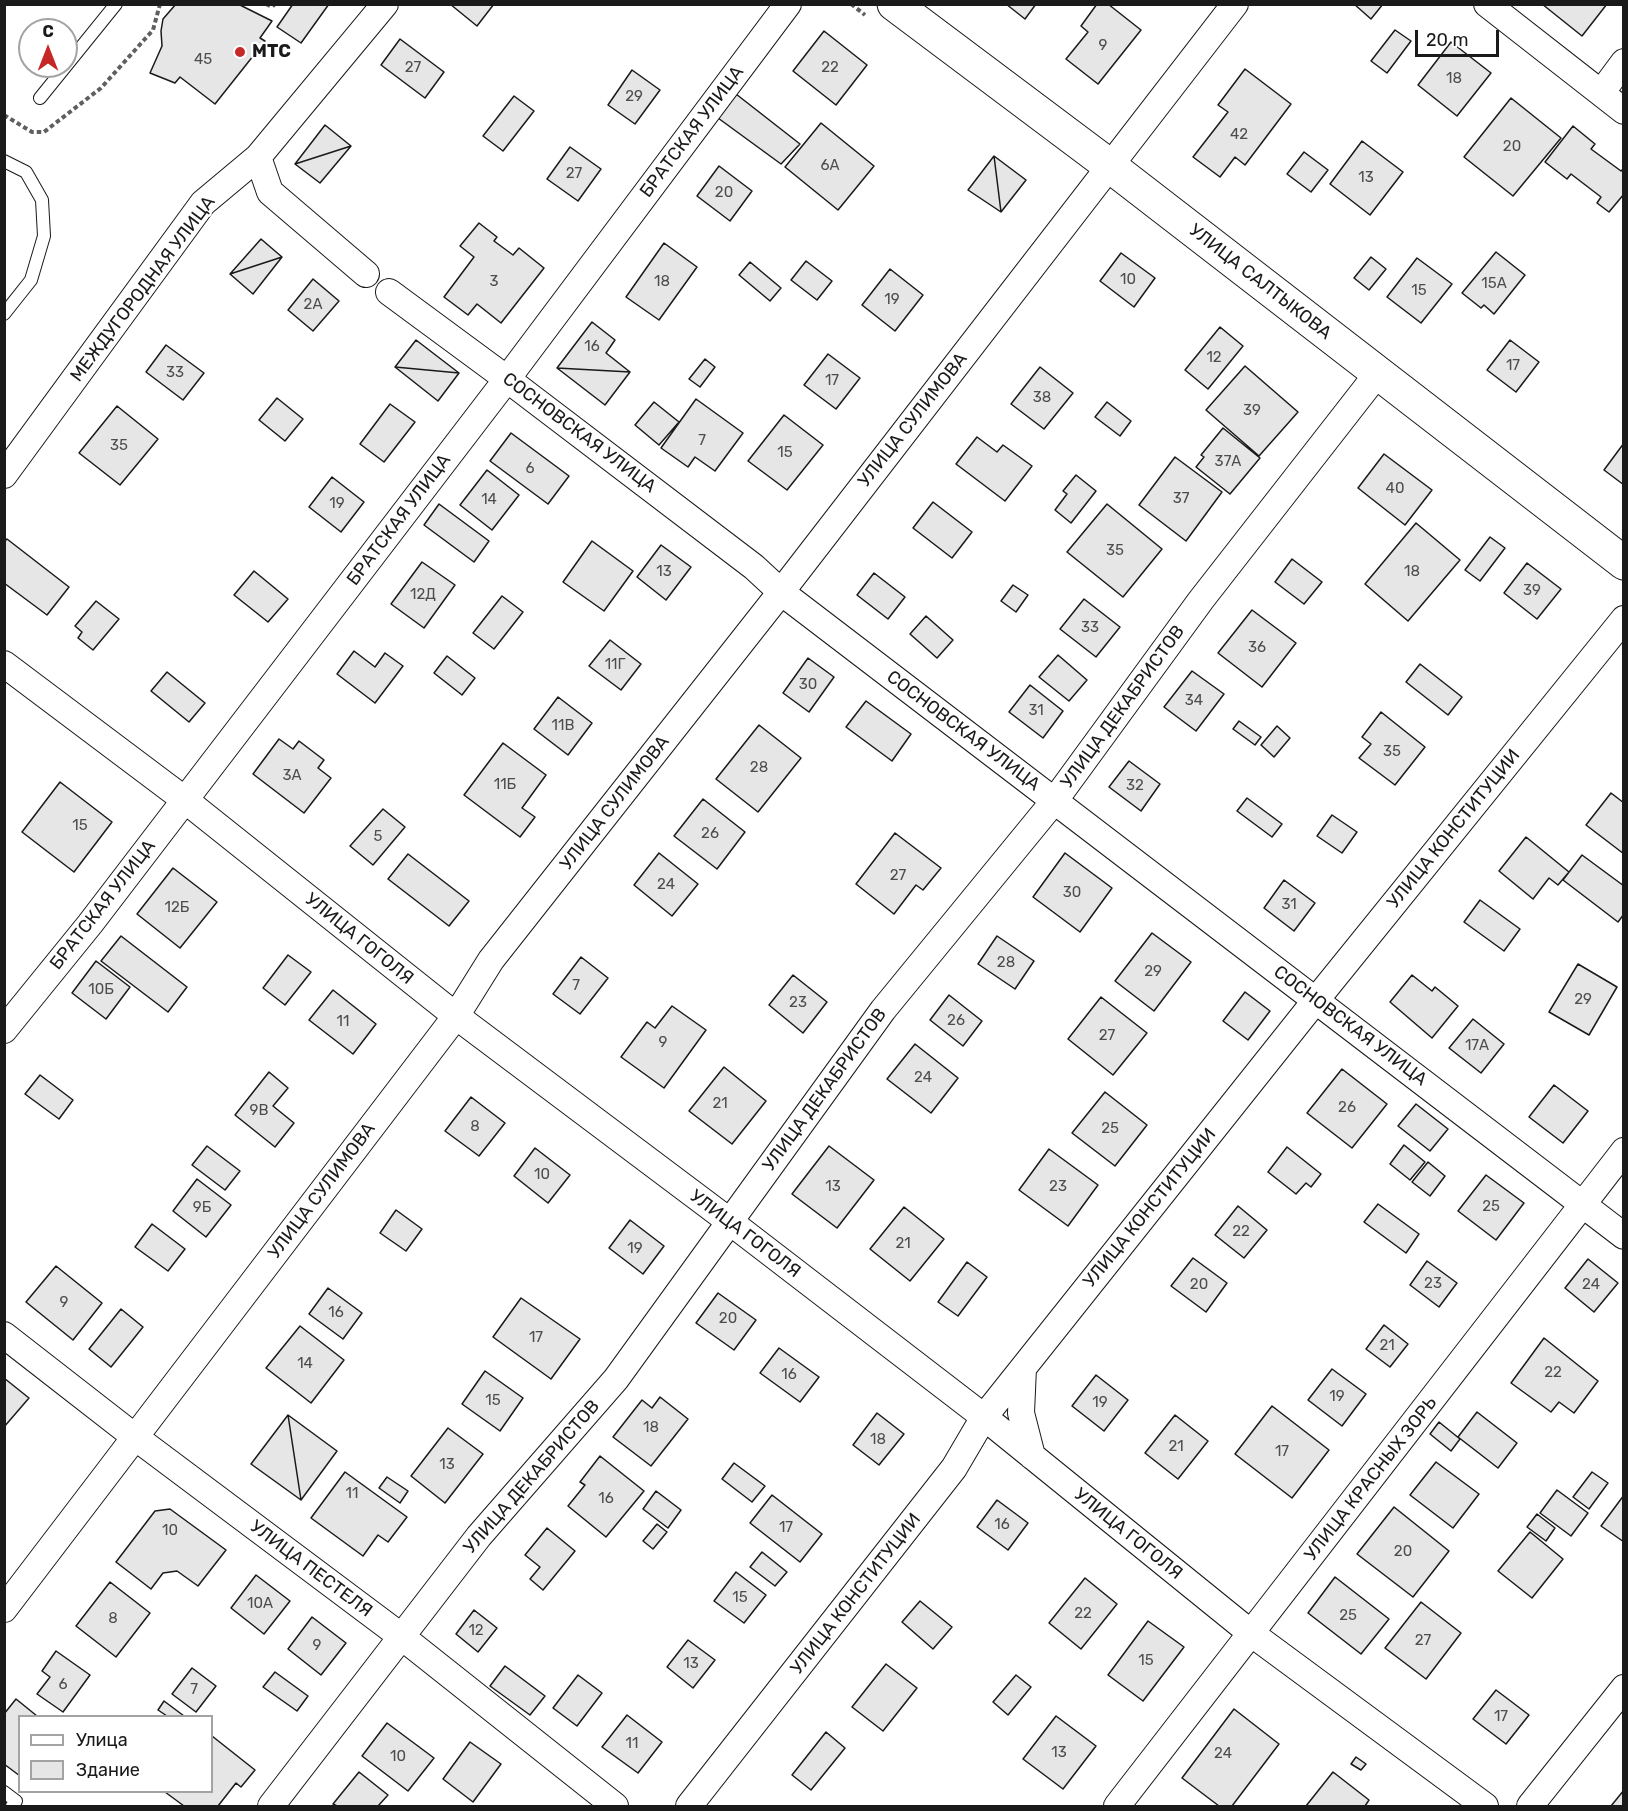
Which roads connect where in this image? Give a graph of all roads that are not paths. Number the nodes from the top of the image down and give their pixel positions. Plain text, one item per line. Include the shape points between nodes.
1 (116, 4) edge
2 (385, 4) edge
3 (788, 4) edge
4 (894, 4) edge
5 (1235, 4) edge
6 (1487, 4) edge
7 (1623, 62) edge
8 (1601, 93) junction
9 (40, 98) dead end
10 (1623, 111) edge
11 (258, 157) junction
12 (4, 161) edge
13 (1110, 166) junction
14 (366, 274) dead end
15 (389, 292) dead end
16 (4, 314) edge
17 (1378, 373) junction
18 (507, 379) junction
19 (4, 475) edge
20 (1623, 563) edge
21 (781, 592) junction
22 (1623, 619) edge
23 (4, 664) edge
24 (185, 800) junction
25 (1055, 800) junction
26 (1316, 1000) junction
27 (456, 1016) junction
28 (4, 1030) edge
29 (1623, 1150) edge
30 (1583, 1204) junction
31 (729, 1221) junction
32 (1623, 1236) edge
33 (4, 1335) edge
34 (1023, 1368) junction
35 (984, 1417) junction
36 (135, 1437) junction
37 (1032, 1456) junction
38 (4, 1609) edge
39 (1252, 1634) junction
40 (402, 1637) junction
41 (1623, 1688) edge
42 (4, 1792) edge
43 (12, 1806) edge
44 (272, 1806) edge
45 (615, 1806) edge
46 (689, 1806) edge
47 (1117, 1806) edge
48 (1485, 1806) edge
49 (1530, 1806) edge

1 - 9 lane
2 - 11 street, МЕЖДУГОРОДНАЯ УЛИЦА
3 - 18 street, БРАТСКАЯ УЛИЦА
4 - 13 main road, УЛИЦА САЛТЫКОВА
5 - 13 street, УЛИЦА СУЛИМОВА
6 - 8 street
7 - 8 street
8 - 10 street
11 - 14 street via 270,192
11 - 19 street, МЕЖДУГОРОДНАЯ УЛИЦА via 203,203
12 - 16 lane via 26,172 42,200 44,236 31,280
13 - 17 main road, УЛИЦА САЛТЫКОВА
13 - 21 street, УЛИЦА СУЛИМОВА
15 - 18 street, СОСНОВСКАЯ УЛИЦА
17 - 20 main road, УЛИЦА САЛТЫКОВА
17 - 25 street, УЛИЦА ДЕКАБРИСТОВ via 1202,600
18 - 21 street, СОСНОВСКАЯ УЛИЦА via 754,567
18 - 24 street, БРАТСКАЯ УЛИЦА
21 - 25 street, СОСНОВСКАЯ УЛИЦА
21 - 27 street, УЛИЦА СУЛИМОВА via 491,960
22 - 26 street, УЛИЦА КОНСТИТУЦИИ
23 - 24 street, УЛИЦА ГОГОЛЯ
24 - 27 street, УЛИЦА ГОГОЛЯ
24 - 28 street, БРАТСКАЯ УЛИЦА
25 - 26 street, СОСНОВСКАЯ УЛИЦА
25 - 31 street, УЛИЦА ДЕКАБРИСТОВ via 884,1010
26 - 30 street, СОСНОВСКАЯ УЛИЦА
26 - 34 street, УЛИЦА КОНСТИТУЦИИ
27 - 31 street, УЛИЦА ГОГОЛЯ
27 - 36 street, УЛИЦА СУЛИМОВА
29 - 30 street, УЛИЦА КРАСНЫХ ЗОРЬ
30 - 32 street, СОСНОВСКАЯ УЛИЦА
30 - 39 street, УЛИЦА КРАСНЫХ ЗОРЬ
31 - 35 street, УЛИЦА ГОГОЛЯ
31 - 40 street, УЛИЦА ДЕКАБРИСТОВ via 616,1379 479,1536
33 - 36 street, УЛИЦА ПЕСТЕЛЯ
34 - 35 street, УЛИЦА КОНСТИТУЦИИ
34 - 37 street via 1021,1413
35 - 37 street, УЛИЦА ГОГОЛЯ
35 - 46 street, УЛИЦА КОНСТИТУЦИИ via 954,1468
36 - 38 street, УЛИЦА СУЛИМОВА
36 - 40 street, УЛИЦА ПЕСТЕЛЯ
37 - 39 street, УЛИЦА ГОГОЛЯ
39 - 47 street, УЛИЦА КРАСНЫХ ЗОРЬ
39 - 48 street, УЛИЦА ГОГОЛЯ
40 - 44 street, УЛИЦА ДЕКАБРИСТОВ
40 - 45 street, УЛИЦА ПЕСТЕЛЯ
41 - 49 street
42 - 43 lane via 16,1801

